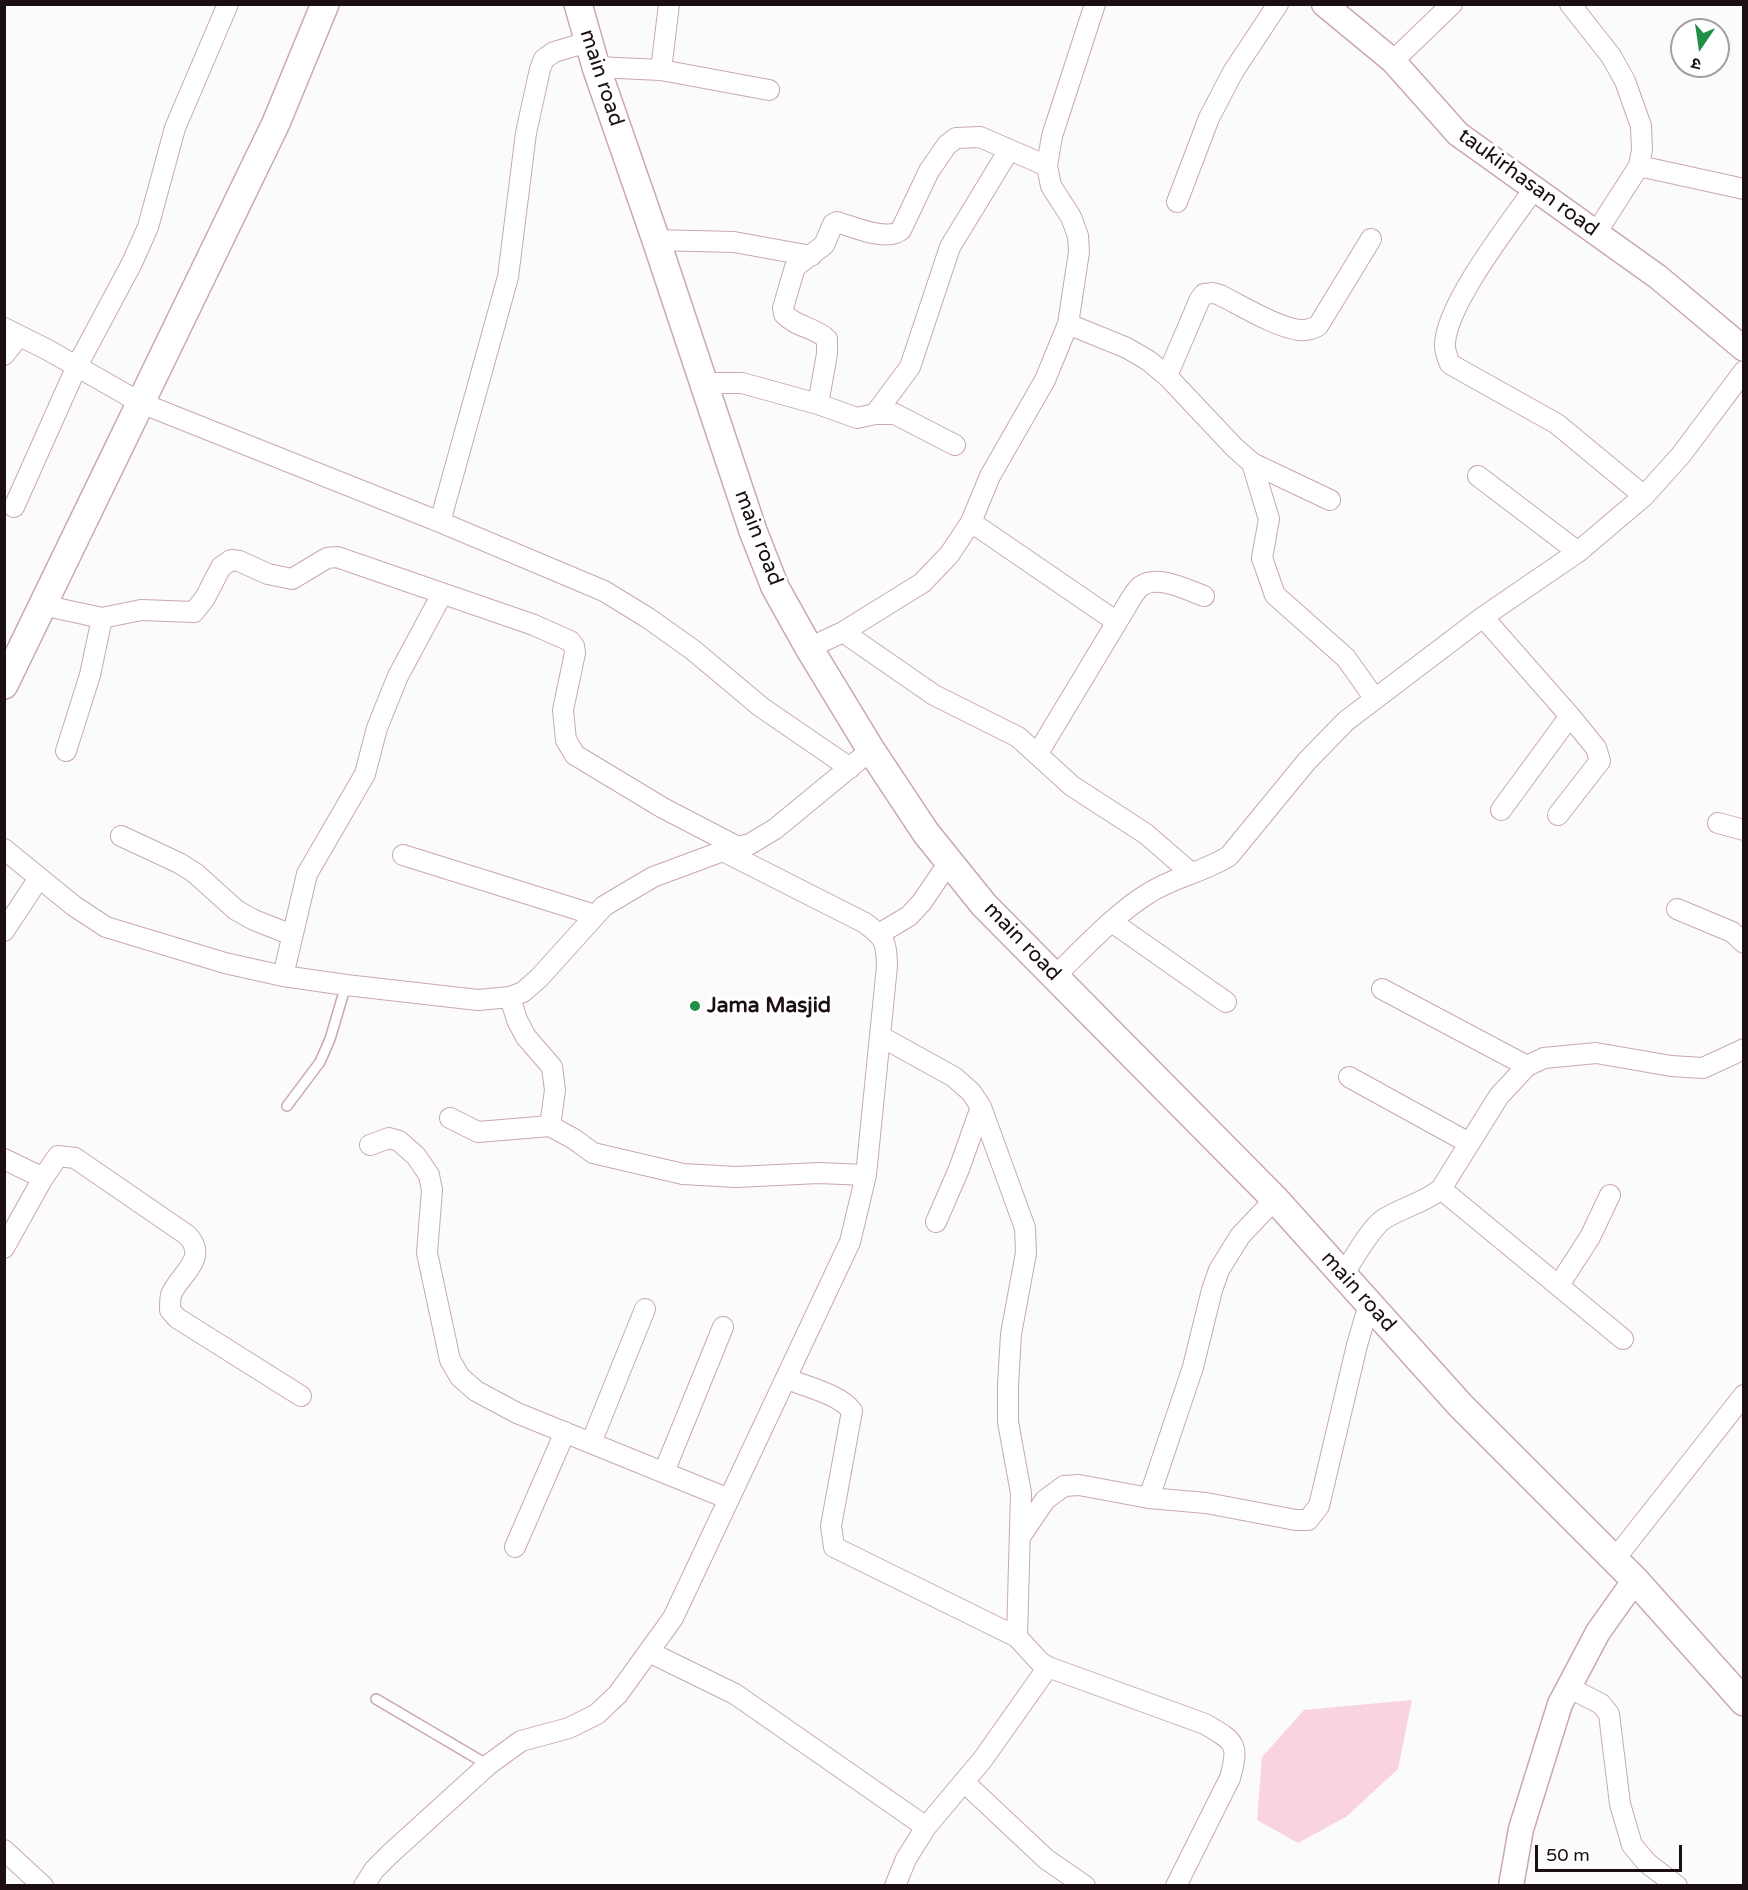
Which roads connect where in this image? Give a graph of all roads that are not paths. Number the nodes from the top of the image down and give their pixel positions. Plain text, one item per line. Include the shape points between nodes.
1 (228, 4) edge
2 (325, 4) edge
3 (578, 4) edge
4 (669, 4) edge
5 (1095, 4) edge
6 (1278, 4) edge
7 (1324, 4) edge
8 (1452, 4) edge
9 (1570, 4) edge
10 (592, 55) junction
11 (1393, 61) junction
12 (661, 70) junction
13 (769, 90) dead end
14 (1009, 150) junction
15 (1047, 166) junction
16 (1640, 166) junction
17 (1534, 189) junction
18 (1743, 189) edge
19 (1177, 202) dead end
20 (1596, 233) junction
21 (1371, 239) dead end
22 (656, 240) junction
23 (811, 256) junction
24 (1068, 324) junction
25 (12, 332) edge
26 (1743, 349) edge
27 (4, 355) edge
28 (77, 366) junction
29 (1743, 371) edge
30 (1167, 376) junction
31 (704, 383) junction
32 (141, 403) junction
33 (818, 404) junction
34 (875, 414) junction
35 (955, 445) dead end
36 (1252, 463) junction
37 (1478, 476) dead end
38 (1644, 496) junction
39 (1330, 500) dead end
40 (14, 507) dead end
41 (440, 522) junction
42 (970, 522) junction
43 (1578, 552) junction
44 (442, 594) junction
45 (1203, 596) dead end
46 (42, 605) junction
47 (1483, 617) junction
48 (102, 618) junction
49 (1116, 622) junction
50 (843, 632) junction
51 (809, 648) junction
52 (4, 685) edge
53 (1375, 699) junction
54 (1570, 716) junction
55 (871, 750) junction
56 (66, 751) dead end
57 (1038, 753) junction
58 (850, 768) junction
59 (1501, 810) dead end
60 (1558, 815) dead end
61 (1718, 823) dead end
62 (1743, 830) edge
63 (121, 836) dead end
64 (4, 849) edge
65 (731, 849) junction
66 (404, 855) dead end
67 (950, 862) junction
68 (1191, 873) junction
69 (39, 878) junction
70 (1677, 909) dead end
71 (595, 915) junction
72 (1112, 922) junction
73 (4, 931) edge
74 (879, 934) junction
75 (292, 935) junction
76 (1743, 943) edge
77 (283, 976) junction
78 (1055, 976) junction
79 (346, 985) junction
80 (1382, 989) dead end
81 (510, 996) junction
82 (1226, 1002) dead end
83 (880, 1036) junction
84 (1743, 1049) edge
85 (1527, 1066) junction
86 (1349, 1077) dead end
87 (287, 1106) dead end
88 (981, 1107) junction
89 (450, 1118) dead end
90 (550, 1126) junction
91 (1469, 1143) junction
92 (370, 1144) dead end
93 (4, 1159) edge
94 (866, 1175) junction
95 (43, 1178) junction
96 (1442, 1189) junction
97 (1610, 1195) dead end
98 (1275, 1199) junction
99 (936, 1222) dead end
100 (4, 1248) edge
101 (1343, 1275) junction
102 (1558, 1285) junction
103 (1369, 1304) junction
104 (645, 1309) dead end
105 (723, 1327) dead end
106 (1623, 1339) dead end
107 (787, 1379) junction
108 (1743, 1395) edge
109 (300, 1396) dead end
110 (565, 1432) junction
111 (591, 1443) junction
112 (664, 1472) junction
113 (1149, 1498) junction
114 (729, 1499) junction
115 (1020, 1537) junction
116 (515, 1547) dead end
117 (1614, 1560) junction
118 (1635, 1580) junction
119 (1017, 1637) junction
120 (649, 1652) junction
121 (1048, 1667) junction
122 (1568, 1687) junction
123 (376, 1699) dead end
124 (1743, 1702) edge
125 (488, 1765) junction
126 (964, 1782) junction
127 (926, 1827) junction
128 (4, 1850) edge
129 (43, 1886) edge
130 (364, 1886) edge
131 (895, 1886) edge
132 (1085, 1886) edge
133 (1176, 1886) edge
134 (1511, 1886) edge
135 (1677, 1886) edge

1 - 28 street via 176,128 148,226
2 - 32 main road via 276,123
3 - 10 main road, main road
4 - 12 street
5 - 15 street via 1052,136
6 - 19 street via 1233,72 1209,118
7 - 11 street, taukirhasan road
8 - 11 street
9 - 16 street via 1611,56 1625,81 1641,126
10 - 12 street
10 - 22 main road, main road
10 - 41 street via 554,52 544,59 540,69 526,134 508,277
11 - 17 street, taukirhasan road via 1458,134
12 - 13 street
14 - 15 street
14 - 23 street via 980,137 956,138 929,171 897,234 884,236 837,222 824,245
14 - 34 street via 950,248 910,366
15 - 24 street via 1051,186 1078,236
16 - 18 street
16 - 20 street
17 - 20 street, taukirhasan road
17 - 38 street via 1465,290 1449,323 1445,347 1450,364 1557,424
20 - 26 street, taukirhasan road via 1658,276
21 - 30 street via 1318,326 1310,330 1285,327 1220,295 1204,294
22 - 23 street via 734,242
22 - 31 main road, main road
23 - 33 street via 795,267 783,308 790,321 827,339
24 - 30 street via 1127,348
24 - 42 street via 1045,380 990,476
25 - 27 street
25 - 28 street
28 - 32 street
28 - 40 street
29 - 38 street via 1681,455
30 - 36 street
31 - 33 street via 742,383
31 - 51 main road, main road via 775,587
32 - 41 street
32 - 46 main road
33 - 34 street via 857,418
34 - 35 street via 896,414
36 - 39 street
36 - 53 street via 1269,519 1262,558 1275,595 1346,658
37 - 43 street
38 - 43 street
41 - 58 street via 604,591 693,650 761,707
42 - 49 street
42 - 50 street via 949,555 922,583
43 - 47 street
44 - 48 street via 337,557 327,558 292,579 231,560 221,567 194,612 141,610
44 - 65 street via 570,641 575,653 563,710 566,740 575,755
44 - 75 street via 398,676 377,728 365,774 307,874
45 - 49 street via 1163,582 1150,582 1141,586
46 - 48 street
46 - 52 main road
47 - 53 street
47 - 54 street
48 - 56 street via 90,675
49 - 57 street
50 - 51 street
50 - 57 street via 934,695 1018,737
51 - 55 main road, main road
53 - 68 street via 1346,721 1306,761 1229,856
54 - 59 street
54 - 60 street via 1596,748 1600,761
55 - 58 street
55 - 67 main road, main road
57 - 68 street via 1072,786 1146,834
58 - 65 street via 776,829 750,844
61 - 62 street
63 - 75 street via 195,873 254,921
64 - 69 street
65 - 71 street via 653,877
65 - 74 street
66 - 71 street
67 - 74 street via 922,903
67 - 78 main road, main road via 984,905
68 - 72 street via 1149,893
69 - 73 street
69 - 77 street via 106,927
70 - 76 street via 1732,932
71 - 81 street via 539,978 523,992
72 - 78 street
72 - 82 street
74 - 83 street via 886,945 887,966
75 - 77 street
77 - 79 street
78 - 98 main road, main road
79 - 81 street via 478,1000
79 - 87 lane via 320,1062
80 - 85 street
81 - 90 street via 526,1037 552,1067 555,1090
83 - 88 street via 954,1077
83 - 94 street
84 - 85 street via 1703,1068 1596,1053 1544,1058
85 - 91 street via 1499,1096
86 - 91 street
88 - 99 street
88 - 115 street via 1025,1228 1026,1253 1011,1334 1008,1386 1008,1422 1021,1493
89 - 90 street via 478,1132
90 - 94 street via 593,1153 682,1174
91 - 96 street
92 - 110 street via 389,1138 399,1141 416,1155 429,1175 432,1190 427,1253 450,1360 460,1377 476,1391 517,1413
93 - 95 street
94 - 107 street via 850,1242
95 - 100 street
95 - 109 street via 58,1156 75,1158 187,1235 194,1242 195,1258 171,1296 170,1310
96 - 101 street via 1375,1226
96 - 102 street
97 - 102 street via 1590,1237
98 - 101 main road, main road
98 - 113 street via 1240,1236 1220,1270 1193,1367
101 - 103 main road, main road
102 - 106 street
103 - 113 street via 1319,1506 1308,1520
103 - 117 main road, main road via 1461,1406
104 - 111 street
105 - 112 street
107 - 114 street
107 - 119 street via 838,1399 852,1411 831,1526 834,1547
108 - 117 street
110 - 111 street
110 - 116 street
111 - 112 street
112 - 114 street
113 - 115 street via 1064,1486 1045,1500
114 - 120 street via 673,1618
115 - 119 street
117 - 118 main road, main road
118 - 122 street via 1598,1632
118 - 124 main road, main road
119 - 121 street
120 - 125 street via 618,1694 597,1714 569,1728 521,1741
120 - 127 street via 735,1694
121 - 126 street
121 - 133 street via 1205,1724 1234,1746 1236,1758 1230,1778
122 - 134 street via 1521,1830
122 - 135 street via 1601,1704 1609,1714 1620,1804 1632,1845 1647,1863
123 - 125 lane
125 - 130 street via 390,1854
126 - 127 street
126 - 132 street via 1046,1859
127 - 131 street
128 - 129 street

